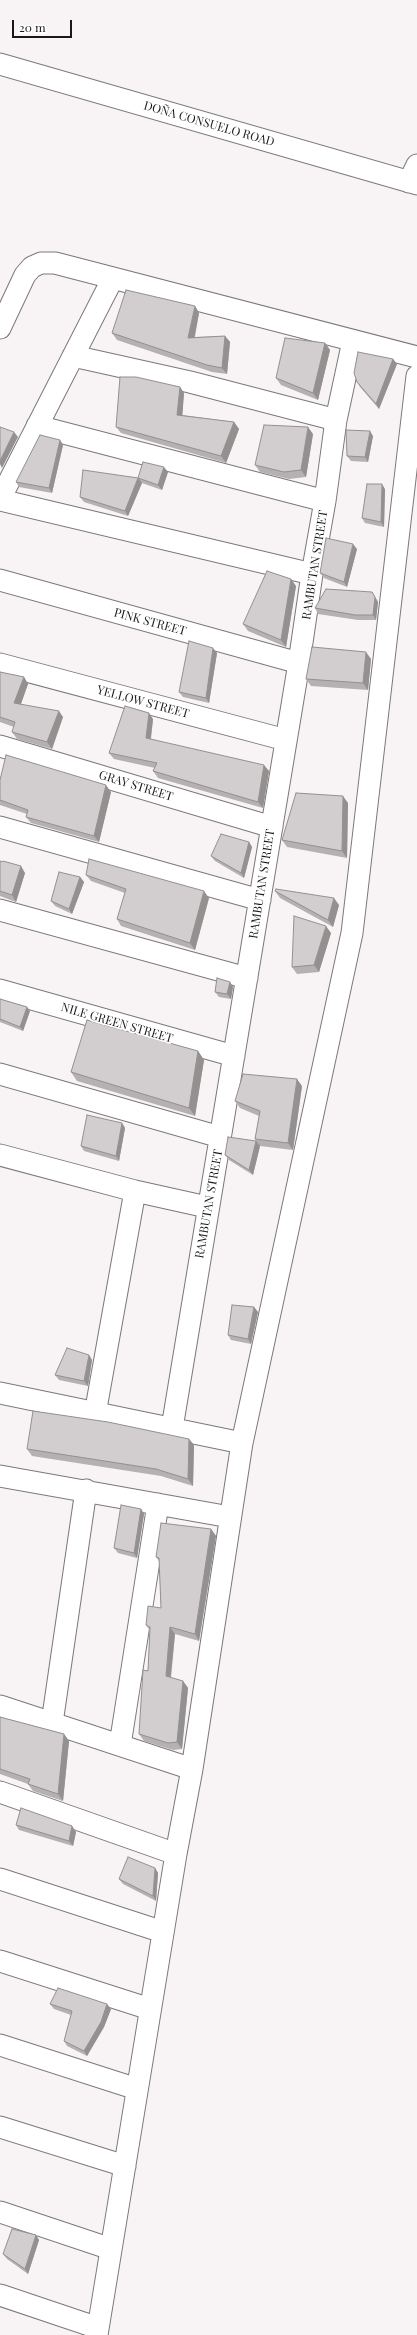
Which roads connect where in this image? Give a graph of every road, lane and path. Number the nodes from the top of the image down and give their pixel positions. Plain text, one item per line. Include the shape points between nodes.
1 (0, 64) edge
2 (414, 177) edge
3 (113, 278) junction
4 (0, 328) edge
5 (353, 341) junction
6 (73, 356) junction
7 (417, 357) edge
8 (417, 376) edge
9 (336, 420) junction
10 (37, 426) junction
11 (0, 500) edge
12 (325, 501) junction
13 (312, 574) junction
14 (0, 580) edge
15 (299, 663) junction
16 (0, 664) edge
17 (286, 740) junction
18 (0, 746) edge
19 (0, 827) edge
20 (272, 827) junction
21 (260, 900) junction
22 (0, 910) edge
23 (246, 978) junction
24 (0, 990) edge
25 (234, 1056) junction
26 (0, 1074) edge
27 (220, 1137) junction
28 (0, 1155) edge
29 (135, 1191) junction
30 (207, 1207) junction
31 (0, 1392) edge
32 (95, 1414) junction
33 (172, 1428) junction
34 (242, 1443) junction
35 (0, 1476) edge
36 (86, 1490) junction
37 (158, 1504) junction
38 (230, 1517) junction
39 (0, 1706) edge
40 (52, 1723) junction
41 (120, 1745) junction
42 (192, 1769) junction
43 (0, 1792) edge
44 (176, 1854) junction
45 (0, 1879) edge
46 (163, 1932) junction
47 (0, 1961) edge
48 (150, 2009) junction
49 (0, 2045) edge
50 (137, 2089) junction
51 (0, 2127) edge
52 (125, 2166) junction
53 (0, 2212) edge
54 (111, 2248) junction
55 (0, 2295) edge
56 (98, 2332) edge

1 - 2 street, DOÑA CONSUELO ROAD
3 - 4 street via 55,263 41,263 32,267 26,275
3 - 5 street
3 - 6 street
5 - 7 street
5 - 9 street, RAMBUTAN STREET
6 - 9 street via 190,382
6 - 10 street
8 - 34 street via 352,933
9 - 12 street, RAMBUTAN STREET
10 - 11 street
10 - 12 street
11 - 13 street
12 - 13 street, RAMBUTAN STREET
13 - 15 street, RAMBUTAN STREET
14 - 15 street, PINK STREET
15 - 17 street, RAMBUTAN STREET
16 - 17 street, YELLOW STREET
17 - 20 street, RAMBUTAN STREET
18 - 20 street, GRAY STREET
19 - 21 street
20 - 21 street, RAMBUTAN STREET
21 - 23 street, RAMBUTAN STREET
22 - 23 street
23 - 25 street, RAMBUTAN STREET
24 - 25 street, NILE GREEN STREET
25 - 27 street, RAMBUTAN STREET
26 - 27 street
27 - 30 street, RAMBUTAN STREET
28 - 29 street
29 - 30 street
29 - 32 street
30 - 33 street, RAMBUTAN STREET
31 - 32 street
32 - 33 street
33 - 34 street
34 - 38 street
35 - 36 street
36 - 37 street
36 - 40 street
37 - 38 street
37 - 41 street
38 - 42 street
39 - 40 street
40 - 41 street
41 - 42 street
42 - 44 street
43 - 44 street
44 - 46 street
45 - 46 street
46 - 48 street
47 - 48 street
48 - 50 street
49 - 50 street
50 - 52 street
51 - 52 street
52 - 54 street
53 - 54 street
54 - 56 street
55 - 56 street

